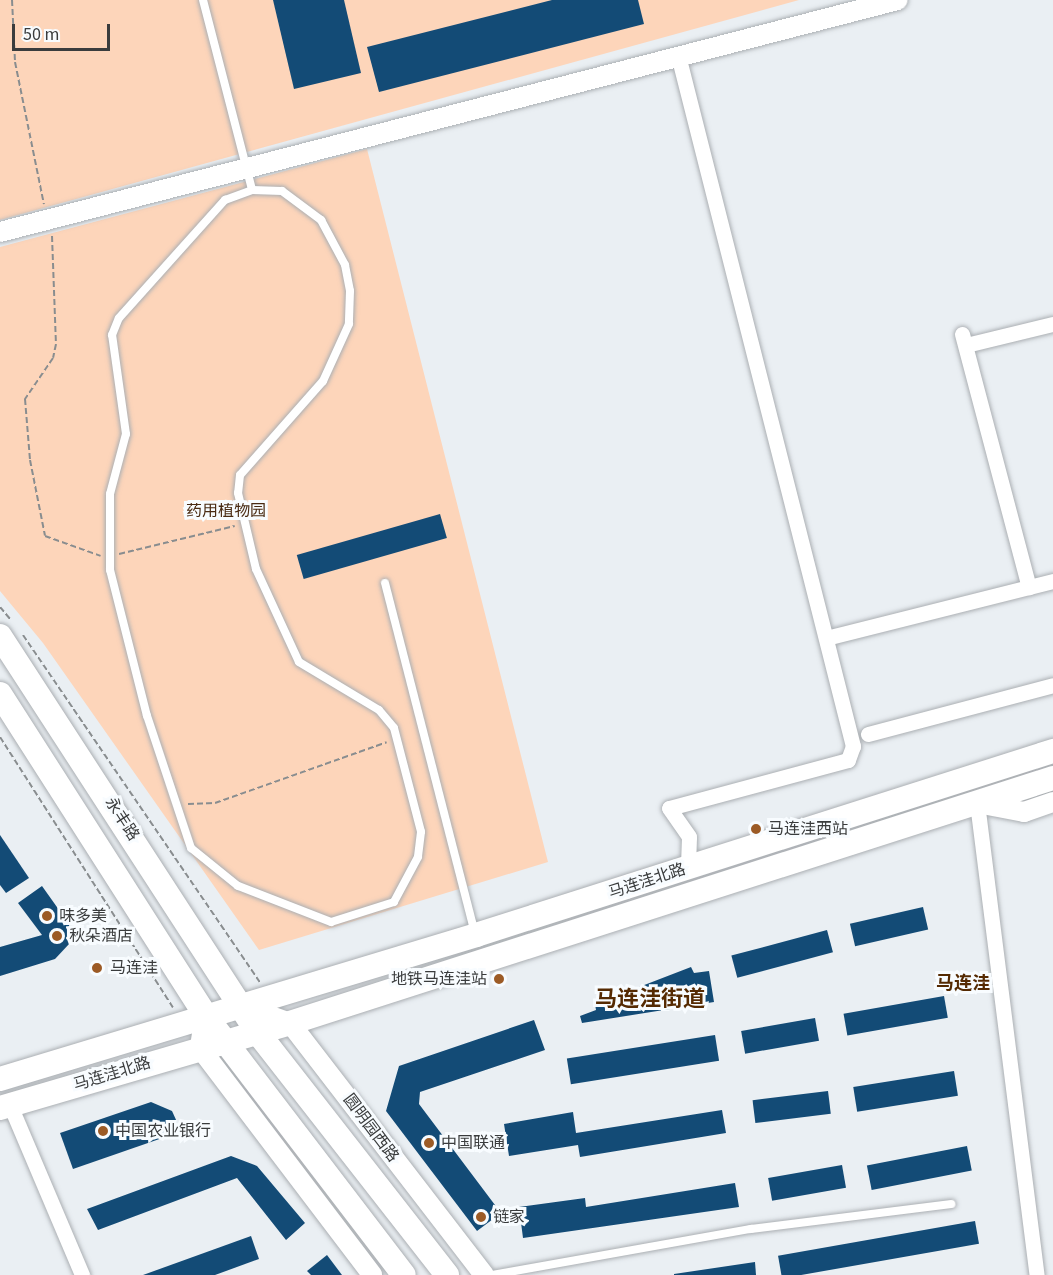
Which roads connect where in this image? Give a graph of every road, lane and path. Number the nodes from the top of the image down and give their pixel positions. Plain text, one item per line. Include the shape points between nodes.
1 (12, 0) edge
2 (203, 0) edge
3 (898, 0) edge
4 (679, 59) junction
5 (247, 169) junction
6 (252, 190) junction
7 (47, 220) junction
8 (0, 232) edge
9 (1053, 324) edge
10 (246, 525) junction
11 (110, 555) junction
12 (1053, 581) edge
13 (385, 583) dead end
14 (1029, 587) junction
15 (0, 607) edge
16 (11, 630) edge
17 (826, 638) junction
18 (1053, 685) edge
19 (0, 694) edge
20 (867, 734) dead end
21 (0, 737) edge
22 (398, 739) junction
23 (1053, 751) edge
24 (1053, 778) edge
25 (1053, 802) edge
26 (977, 803) junction
27 (177, 806) junction
28 (688, 868) junction
29 (476, 935) junction
30 (270, 996) junction
31 (240, 1005) junction
32 (194, 1018) junction
33 (290, 1023) junction
34 (258, 1033) junction
35 (224, 1041) junction
36 (200, 1048) junction
37 (0, 1079) edge
38 (5, 1106) edge
39 (951, 1204) dead end
40 (82, 1275) edge
41 (372, 1275) edge
42 (404, 1275) edge
43 (447, 1275) edge
44 (484, 1275) edge
45 (492, 1275) edge
46 (1037, 1275) edge

1 - 7 path via 15,62
2 - 5 lane
3 - 4 street
4 - 5 street
4 - 17 street
5 - 6 lane
5 - 7 street
6 - 10 lane via 282,191 321,220 345,266 350,291 349,324 323,381 240,475
6 - 11 lane via 225,200 119,318 112,336 126,434 110,494
7 - 8 street
7 - 11 path via 56,344 53,358 28,390 24,417 41,530 57,544
9 - 14 street via 964,340
10 - 11 path
10 - 22 lane via 271,610 299,662 379,710
11 - 27 lane via 124,634
12 - 14 street
13 - 29 lane
14 - 17 street
15 - 16 path
16 - 30 path
16 - 31 main road, 永丰路
17 - 28 street via 853,746 848,760 669,808 689,837
18 - 20 street
19 - 32 main road
21 - 32 path
22 - 27 path via 215,803
22 - 27 lane via 421,832 418,857 394,902 331,922 275,904 208,865 192,848
23 - 28 main road, 马连洼北路
24 - 26 main road, 马连洼北路
25 - 26 street, 马连洼北路 via 1024,812
26 - 33 main road, 马连洼北路
26 - 46 street
28 - 29 main road, 马连洼北路
29 - 30 main road, 马连洼北路
30 - 31 main road, 马连洼北路
31 - 32 main road, 马连洼北路
31 - 33 street
31 - 34 main road, 永丰路
32 - 35 main road
32 - 36 street
32 - 37 main road, 马连洼北路
33 - 34 main road, 马连洼北路
33 - 44 street, 圆明园西路
34 - 35 main road, 马连洼北路
34 - 43 main road, 圆明园西路
35 - 36 main road, 马连洼北路
35 - 42 main road
36 - 38 main road, 马连洼北路
36 - 41 street
38 - 40 street
39 - 45 lane via 751,1228

